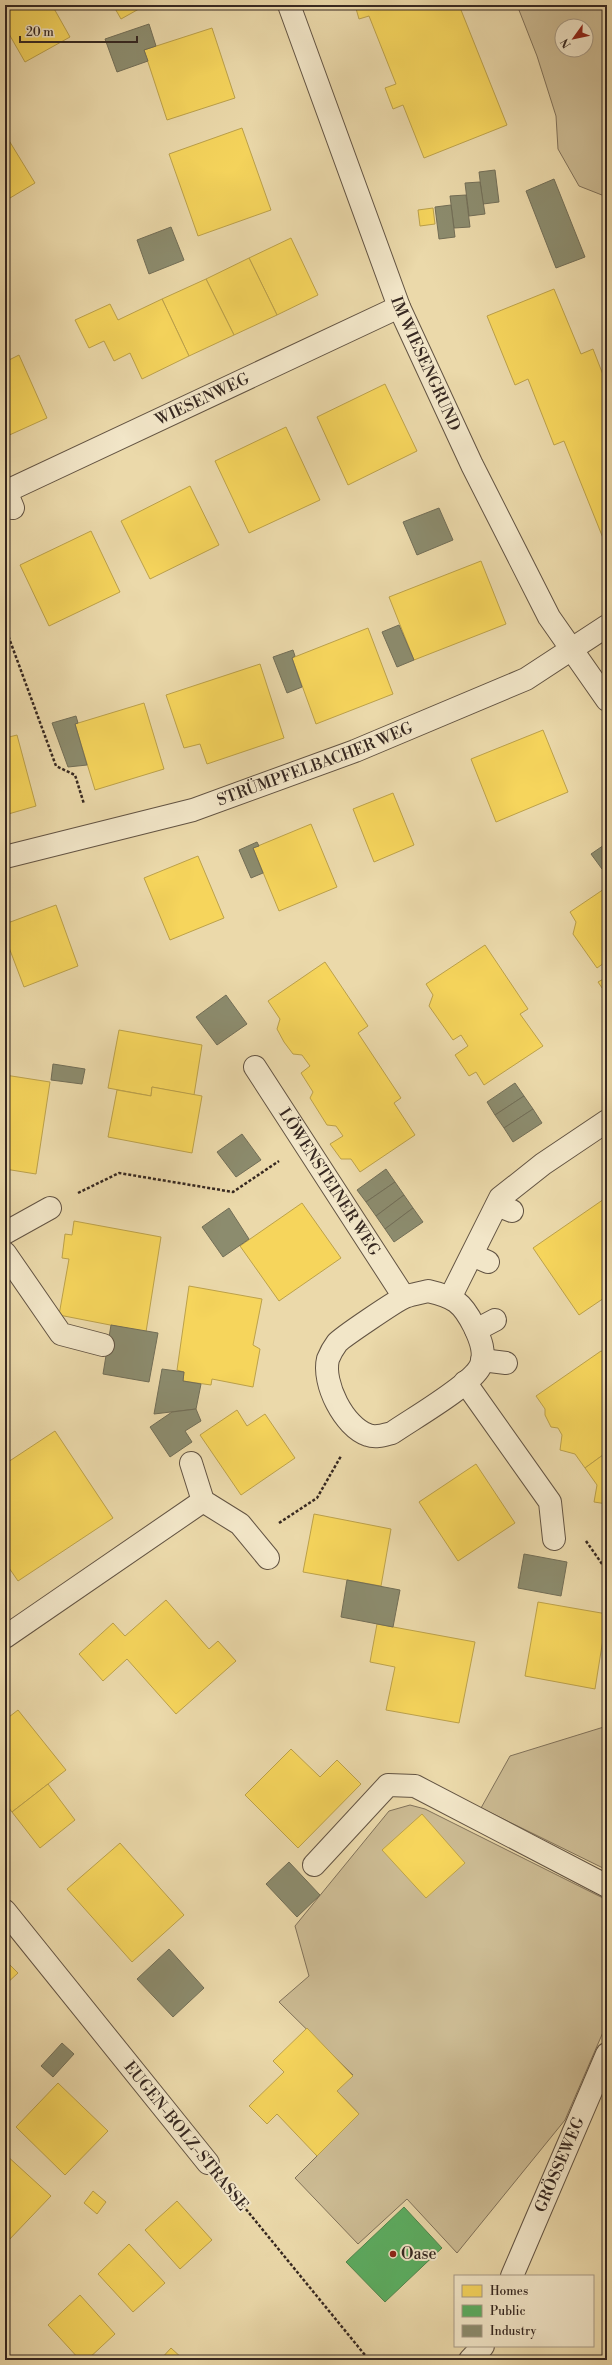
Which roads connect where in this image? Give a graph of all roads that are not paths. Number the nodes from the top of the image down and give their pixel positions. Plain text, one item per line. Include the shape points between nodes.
1 (289, 5) edge
2 (399, 307) junction
3 (8, 497) edge
4 (607, 626) edge
5 (571, 650) junction
6 (607, 700) edge
7 (5, 857) edge
8 (255, 1067) dead end
9 (607, 1121) edge
10 (50, 1208) road end
11 (5, 1233) edge
12 (5, 1253) edge
13 (451, 1296) junction
14 (404, 1297) junction
15 (495, 1320) dead end
16 (476, 1330) junction
17 (103, 1345) dead end
18 (482, 1360) junction
19 (506, 1363) dead end
20 (465, 1382) junction
21 (191, 1463) dead end
22 (203, 1500) junction
23 (554, 1539) dead end
24 (268, 1558) dead end
25 (5, 1637) edge
26 (314, 1865) dead end
27 (607, 1886) edge
28 (5, 1910) edge
29 (607, 2054) edge
30 (208, 2163) road end
31 (512, 2275) edge

1 - 2 street, IM WIESENGRUND
2 - 3 street, WIESENWEG
2 - 5 street, IM WIESENGRUND via 472,465 549,617
4 - 5 street, STRÜMPFELBACHER WEG
5 - 6 street, IM WIESENGRUND
5 - 7 street, STRÜMPFELBACHER WEG via 526,679 348,754 193,810
8 - 14 street, LÖWENSTEINER WEG
9 - 13 street via 543,1164 500,1198 504,1208 480,1259
10 - 11 street
12 - 17 street via 62,1334
13 - 14 street via 428,1290
13 - 16 street via 468,1314
14 - 20 street via 337,1342 328,1358 326,1373 329,1388 339,1406 358,1428 368,1435 379,1436 392,1433
15 - 16 street
16 - 18 street via 484,1351
18 - 19 street
18 - 20 street via 480,1366
20 - 23 street via 550,1502
21 - 22 street
22 - 24 street via 240,1524
22 - 25 street
26 - 27 street via 388,1785 415,1786
28 - 30 street, EUGEN-BOLZ-STRASSE
29 - 31 street, GRÖSSEWEG

